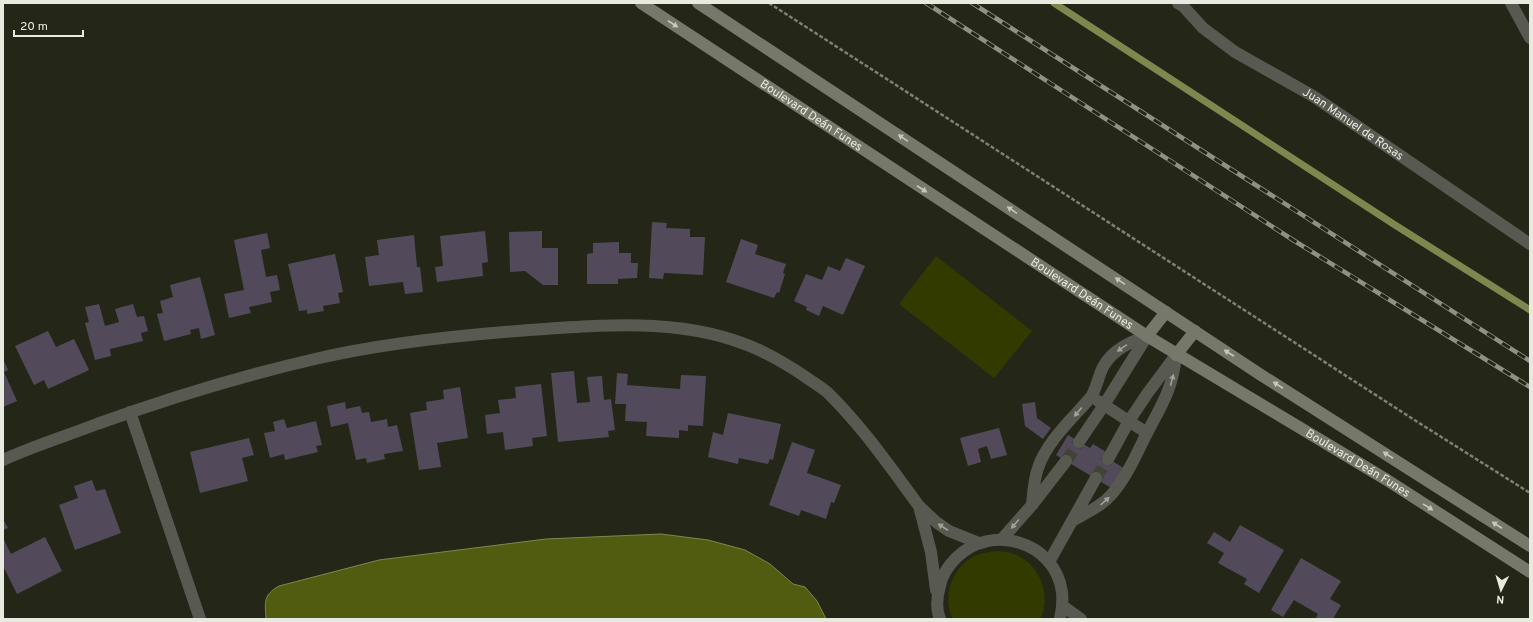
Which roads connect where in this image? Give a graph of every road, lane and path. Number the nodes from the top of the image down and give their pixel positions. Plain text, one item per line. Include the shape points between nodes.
1 (641, 3) edge
2 (698, 3) edge
3 (769, 3) edge
4 (1511, 3) edge
5 (1183, 4) edge
6 (1530, 38) edge
7 (1530, 244) edge
8 (1166, 312) junction
9 (1194, 331) junction
10 (1147, 336) junction
11 (1176, 355) junction
12 (1091, 396) junction
13 (1104, 405) junction
14 (130, 412) junction
15 (1129, 421) junction
16 (1147, 434) junction
17 (1079, 442) tunnel mouth
18 (1108, 459) tunnel mouth
19 (3, 460) edge
20 (1066, 461) tunnel mouth
21 (1096, 478) tunnel mouth
22 (1530, 493) edge
23 (1032, 505) junction
24 (919, 506) junction
25 (1072, 521) junction
26 (1002, 539) junction
27 (979, 543) junction
28 (1530, 546) edge
29 (1049, 562) junction
30 (1530, 572) edge
31 (937, 596) junction
32 (1062, 606) junction
33 (200, 619) edge
34 (940, 619) edge
35 (1060, 619) edge
36 (1081, 619) edge

1 -> 10 main road, Boulevard Deán Funes
8 -> 2 main road, Boulevard Deán Funes
3 - 22 path via 1416,422
4 - 6 street
5 - 7 street, Juan Manuel de Rosas via 1203,28 1235,52 1313,96
8 - 9 main road, Boulevard Deán Funes
8 - 10 main road
9 - 11 main road
28 -> 9 main road, Boulevard Deán Funes
10 - 11 main road, Boulevard Deán Funes
10 -> 12 street via 1122,347 1112,356 1103,367
10 - 13 street
11 - 15 street
16 -> 11 street via 1169,392
11 -> 30 main road, Boulevard Deán Funes via 1387,480
12 - 13 street
12 -> 23 street via 1042,457 1037,470
13 - 15 street
13 - 17 street
14 - 19 street
14 - 24 street via 232,379 317,358 383,346 497,332 573,327 682,328 725,337 758,350 786,364 825,390 860,428
14 - 33 street
15 - 16 street
15 - 18 street
25 -> 16 street via 1101,504 1112,494 1126,476
20 - 23 street
21 - 25 street
23 -> 26 street
27 -> 24 street via 949,531
24 - 31 street
25 - 29 street
26 - 27 street
26 - 29 street via 1020,542 1036,550
27 - 31 street via 963,551 950,563 941,578
29 - 32 street via 1062,591
31 - 34 street
32 - 35 street
32 - 36 street

